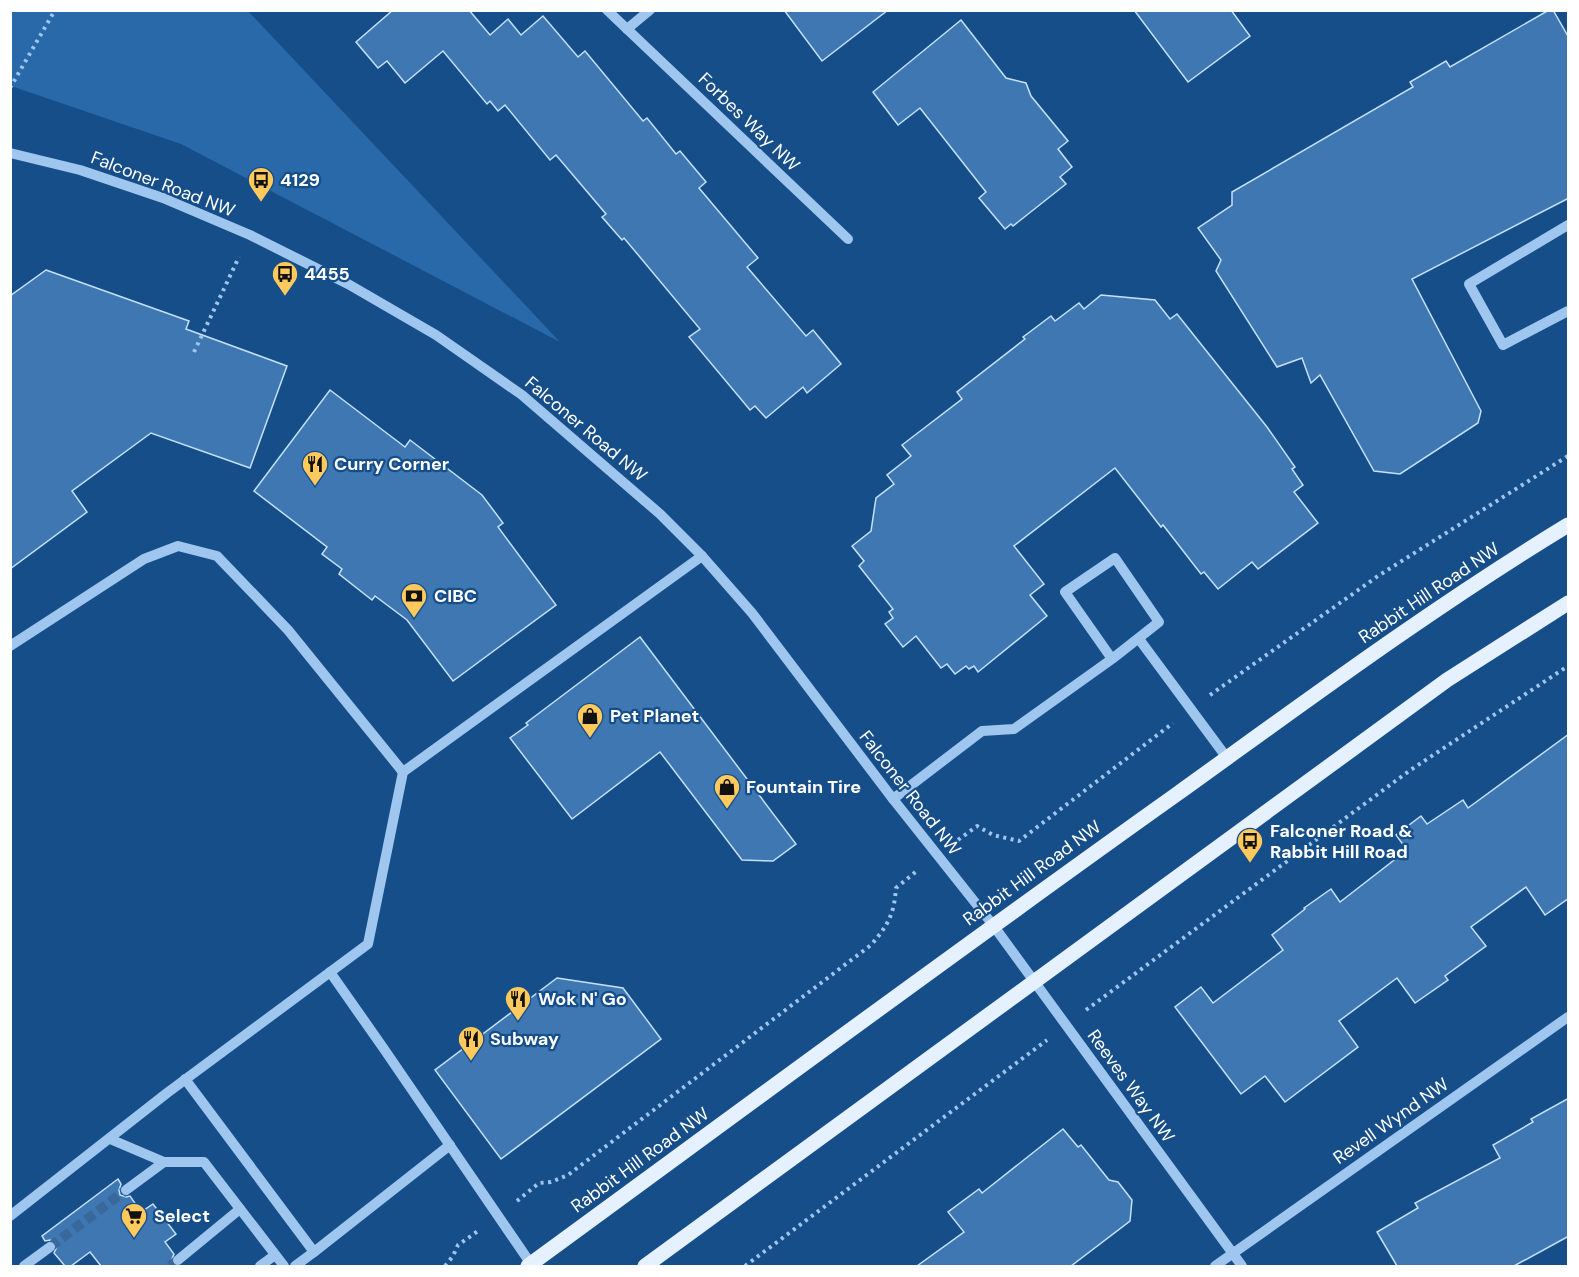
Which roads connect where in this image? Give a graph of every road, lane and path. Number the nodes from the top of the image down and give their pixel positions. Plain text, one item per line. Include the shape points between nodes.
1 (55, 10) edge
2 (607, 10) edge
3 (650, 10) edge
4 (627, 29) junction
5 (10, 88) edge
6 (10, 153) edge
7 (1569, 225) edge
8 (250, 235) junction
9 (848, 239) dead end
10 (1569, 310) edge
11 (194, 352) dead end
12 (1569, 456) edge
13 (1569, 525) edge
14 (702, 556) junction
15 (1569, 603) edge
16 (1139, 639) junction
17 (10, 646) edge
18 (1112, 659) junction
19 (1569, 666) edge
20 (1191, 710) junction
21 (1227, 758) junction
22 (403, 772) junction
23 (893, 799) junction
24 (937, 855) junction
25 (993, 925) junction
26 (330, 972) junction
27 (1034, 982) junction
28 (1569, 1017) edge
29 (1066, 1026) junction
30 (185, 1079) junction
31 (110, 1139) junction
32 (450, 1145) junction
33 (164, 1162) junction
34 (126, 1190) tunnel mouth
35 (240, 1209) junction
36 (10, 1216) edge
37 (498, 1216) junction
38 (50, 1247) tunnel mouth
39 (314, 1252) junction
40 (1233, 1253) junction
41 (275, 1255) junction
42 (178, 1260) dead end
43 (529, 1265) edge
44 (24, 1266) edge
45 (260, 1266) edge
46 (284, 1266) edge
47 (295, 1266) edge
48 (445, 1266) edge
49 (645, 1266) edge
50 (745, 1266) edge
51 (1215, 1266) edge
52 (1242, 1266) edge

1 - 5 path
2 - 4 street, Forbes Way NW
3 - 4 street
4 - 9 street, Forbes Way NW
6 - 8 street, Falconer Road NW via 80,170 163,198
7 - 10 street via 1469,284 1503,345
8 - 11 path
8 - 14 street, Falconer Road NW via 427,329 522,394 660,514
12 - 20 path via 1378,576
13 - 21 main road, Rabbit Hill Road NW via 1517,556
14 - 22 street
14 - 23 street, Falconer Road NW via 752,613
15 - 27 main road via 1447,680
16 - 18 street
16 - 18 street via 1159,622 1115,558 1065,592
16 - 20 street
17 - 22 street via 144,559 178,546 217,556 288,630
18 - 23 street via 1014,729 982,731
19 - 29 path via 1409,771
20 - 21 street
20 - 24 path via 1019,841 993,836 977,826
21 - 25 main road, Rabbit Hill Road NW
22 - 26 street via 368,944
23 - 24 street, Falconer Road NW
24 - 25 street, Falconer Road NW
24 - 37 path via 896,888 894,910 871,945 568,1175 539,1183
25 - 27 street, Reeves Way NW
25 - 43 main road, Rabbit Hill Road NW
26 - 30 street
26 - 32 street
27 - 29 street, Reeves Way NW
27 - 49 main road
28 - 40 street, Revell Wynd NW
29 - 40 street, Reeves Way NW
29 - 50 path
30 - 31 street
30 - 39 street
31 - 33 street
31 - 36 street
32 - 37 street
32 - 39 street
33 - 34 street
33 - 35 street via 204,1162
35 - 41 street
35 - 42 street
37 - 43 street
37 - 48 path via 458,1245
38 - 44 street
39 - 47 street
40 - 51 street, Revell Wynd NW
40 - 52 street, Reeves Way NW
41 - 45 street
41 - 46 street

